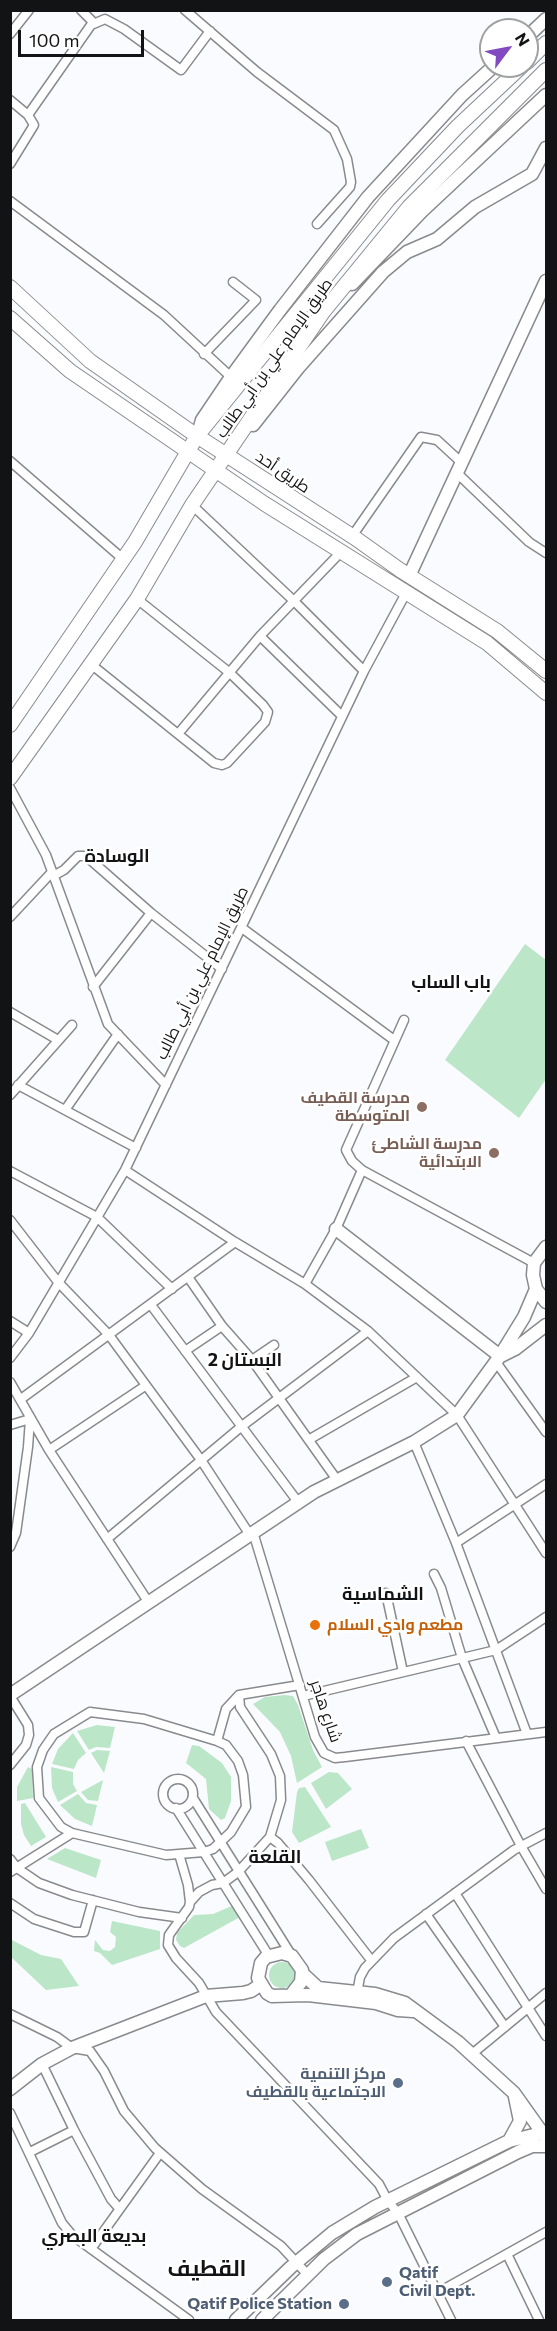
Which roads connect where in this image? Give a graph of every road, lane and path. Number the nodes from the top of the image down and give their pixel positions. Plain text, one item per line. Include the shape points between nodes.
1 (28, 10) edge
2 (81, 10) edge
3 (185, 10) edge
4 (94, 23) junction
5 (210, 32) junction
6 (10, 34) edge
7 (546, 70) edge
8 (481, 78) edge
9 (509, 78) edge
10 (546, 95) edge
11 (10, 100) edge
12 (28, 115) junction
13 (546, 148) edge
14 (10, 164) edge
15 (10, 201) edge
16 (317, 224) dead end
17 (546, 281) edge
18 (232, 282) dead end
19 (10, 287) edge
20 (323, 312) junction
21 (10, 318) edge
22 (204, 354) junction
23 (231, 377) junction
24 (197, 436) junction
25 (187, 452) junction
26 (227, 455) junction
27 (10, 461) edge
28 (459, 468) junction
29 (215, 470) junction
30 (192, 505) junction
31 (355, 538) junction
32 (341, 552) junction
33 (546, 553) edge
34 (123, 559) junction
35 (409, 576) junction
36 (406, 593) junction
37 (137, 599) junction
38 (294, 601) junction
39 (260, 636) junction
40 (92, 665) junction
41 (364, 671) junction
42 (546, 671) edge
43 (230, 674) junction
44 (546, 693) edge
45 (342, 716) junction
46 (10, 725) edge
47 (178, 734) junction
48 (10, 778) edge
49 (10, 788) edge
50 (52, 874) junction
51 (151, 913) junction
52 (10, 917) edge
53 (242, 928) junction
54 (222, 969) junction
55 (93, 987) junction
56 (10, 1012) edge
57 (404, 1020) dead end
58 (72, 1025) dead end
59 (118, 1034) junction
60 (58, 1040) junction
61 (394, 1040) junction
62 (166, 1084) junction
63 (18, 1085) junction
64 (10, 1095) edge
65 (65, 1110) junction
66 (136, 1148) junction
67 (125, 1170) junction
68 (362, 1170) junction
69 (10, 1171) edge
70 (97, 1217) junction
71 (10, 1220) edge
72 (336, 1229) junction
73 (546, 1239) edge
74 (235, 1242) junction
75 (546, 1247) edge
76 (534, 1263) junction
77 (188, 1277) junction
78 (58, 1282) junction
79 (305, 1284) junction
80 (172, 1289) junction
81 (536, 1289) junction
82 (546, 1302) edge
83 (151, 1305) junction
84 (10, 1321) edge
85 (546, 1324) edge
86 (222, 1326) junction
87 (368, 1331) junction
88 (29, 1333) junction
89 (541, 1333) edge
90 (109, 1335) junction
91 (274, 1345) dead end
92 (185, 1351) junction
93 (10, 1358) edge
94 (498, 1359) junction
95 (252, 1360) junction
96 (417, 1377) junction
97 (10, 1382) edge
98 (145, 1386) junction
99 (280, 1398) junction
100 (21, 1399) junction
101 (457, 1415) junction
102 (30, 1419) junction
103 (10, 1425) edge
104 (242, 1426) junction
105 (546, 1431) edge
106 (310, 1439) junction
107 (414, 1442) junction
108 (49, 1450) junction
109 (201, 1460) junction
110 (338, 1480) junction
111 (546, 1484) edge
112 (298, 1502) junction
113 (514, 1505) junction
114 (252, 1533) junction
115 (107, 1539) junction
116 (456, 1543) junction
117 (10, 1547) edge
118 (546, 1553) edge
119 (434, 1574) dead end
120 (386, 1593) dead end
121 (148, 1603) junction
122 (546, 1617) edge
123 (496, 1650) junction
124 (462, 1658) junction
125 (403, 1672) junction
126 (300, 1685) junction
127 (239, 1695) junction
128 (10, 1696) edge
129 (303, 1696) junction
130 (546, 1732) edge
131 (526, 1734) junction
132 (496, 1738) junction
133 (217, 1741) junction
134 (466, 1741) junction
135 (10, 1765) edge
136 (193, 1798) junction
137 (176, 1808) junction
138 (72, 1833) junction
139 (546, 1833) edge
140 (270, 1837) junction
141 (220, 1842) junction
142 (521, 1846) junction
143 (204, 1852) junction
144 (179, 1854) junction
145 (10, 1859) edge
146 (14, 1870) edge
147 (238, 1872) junction
148 (223, 1883) junction
149 (546, 1889) edge
150 (455, 1893) junction
151 (93, 1900) junction
152 (190, 1902) junction
153 (10, 1903) edge
154 (426, 1914) junction
155 (182, 1918) junction
156 (269, 1956) junction
157 (292, 1956) junction
158 (371, 1960) junction
159 (303, 1974) junction
160 (260, 1985) junction
161 (357, 1993) junction
162 (546, 1993) edge
163 (291, 1995) junction
164 (272, 1996) junction
165 (204, 2000) junction
166 (528, 2007) junction
167 (417, 2012) junction
168 (10, 2014) edge
169 (505, 2027) junction
170 (546, 2036) edge
171 (72, 2048) junction
172 (472, 2054) junction
173 (42, 2064) junction
174 (10, 2089) edge
175 (514, 2093) junction
176 (10, 2113) edge
177 (74, 2130) junction
178 (545, 2135) edge
179 (509, 2141) junction
180 (546, 2145) edge
181 (30, 2152) junction
182 (160, 2153) junction
183 (387, 2201) junction
184 (119, 2208) junction
185 (398, 2213) junction
186 (546, 2232) edge
187 (91, 2249) junction
188 (507, 2254) junction
189 (296, 2263) junction
190 (308, 2276) junction
191 (437, 2293) junction
192 (189, 2320) edge
193 (236, 2320) edge
194 (262, 2320) edge
195 (451, 2320) edge
196 (539, 2320) edge

1 - 6 street
2 - 4 street
3 - 5 street
4 - 5 street via 105,19 124,29 181,70
4 - 12 street
5 - 16 street via 334,130 347,159 351,182
7 - 20 main road, طريق الإمام علي بن أبي طالب via 409,207
8 - 23 street via 368,197
9 - 24 main road, طريق الإمام علي بن أبي طالب via 388,200
10 - 20 street via 422,211
11 - 12 street
12 - 14 street via 34,125
13 - 26 street via 532,174 475,207 437,238 407,252 368,287
15 - 22 street via 164,315
17 - 28 street
18 - 22 street via 256,300
19 - 24 main road, طريق أحد via 90,361
20 - 26 main road, طريق الإمام علي بن أبي طالب
21 - 25 main road via 70,371
22 - 23 street
23 - 24 street via 202,420
24 - 25 main road, طريق الإمام علي بن أبي طالب
24 - 26 main road, طريق أحد
25 - 29 main road
25 - 34 main road, طريق الإمام علي بن أبي طالب
26 - 29 main road, طريق الإمام علي بن أبي طالب
26 - 31 main road, طريق أحد
27 - 34 street
28 - 31 street via 437,440 422,436 355,532
28 - 33 street via 529,542
28 - 35 street
29 - 30 main road, طريق الإمام علي بن أبي طالب
29 - 32 main road
30 - 37 main road, طريق الإمام علي بن أبي طالب
30 - 38 street
31 - 35 main road, طريق أحد
32 - 36 main road
32 - 38 street
34 - 46 main road, طريق الإمام علي بن أبي طالب
35 - 42 main road, طريق أحد via 497,631
36 - 41 street, طريق الإمام علي بن أبي طالب
36 - 44 main road via 487,643
37 - 40 main road, طريق الإمام علي بن أبي طالب
37 - 43 street
38 - 39 street
38 - 41 street
39 - 43 street
39 - 45 street
40 - 47 street
40 - 48 main road, طريق الإمام علي بن أبي طالب
41 - 45 street, طريق الإمام علي بن أبي طالب
43 - 47 street
43 - 47 street via 263,705 268,712 265,722 222,765
45 - 53 street, طريق الإمام علي بن أبي طالب
49 - 50 street
50 - 51 street via 83,855
50 - 52 street
50 - 55 street
51 - 54 street
51 - 55 street
53 - 54 street, طريق الإمام علي بن أبي طالب
53 - 61 street
54 - 62 street, طريق الإمام علي بن أبي طالب
55 - 59 street via 108,1024
56 - 60 street
57 - 61 street
58 - 60 street
59 - 62 street
59 - 65 street
60 - 63 street
61 - 68 street via 346,1150
62 - 66 street, طريق الإمام علي بن أبي طالب
63 - 64 street
63 - 65 street
65 - 66 street
66 - 67 street, طريق الإمام علي بن أبي طالب
67 - 70 street, طريق الإمام علي بن أبي طالب
67 - 74 street
68 - 72 street
68 - 76 street
69 - 70 street
70 - 78 street, طريق الإمام علي بن أبي طالب
70 - 80 street
71 - 78 street, شارع هاجر
72 - 79 street
72 - 94 street
73 - 75 street
74 - 77 street
74 - 79 street
75 - 76 street
76 - 81 street
77 - 80 street
77 - 86 street
78 - 88 street, طريق الإمام علي بن أبي طالب
78 - 90 street, شارع هاجر
79 - 87 street
80 - 83 street
81 - 82 street
81 - 94 street
83 - 90 street
83 - 92 street
84 - 88 street
85 - 89 street
86 - 92 street
86 - 95 street
87 - 96 street
87 - 99 street
88 - 93 street, طريق الإمام علي بن أبي طالب
89 - 94 street
90 - 98 street, شارع هاجر
90 - 100 street
91 - 95 street
92 - 104 street
94 - 101 street
94 - 105 street
95 - 99 street
96 - 101 street
96 - 106 street
97 - 100 street
98 - 108 street
98 - 109 street, شارع هاجر
99 - 104 street
99 - 106 street
100 - 102 street
101 - 107 street
101 - 113 street
102 - 103 street
102 - 108 street
102 - 117 street
104 - 109 street
104 - 112 street
106 - 110 street
107 - 110 street
107 - 116 street
108 - 115 street
109 - 114 street, شارع هاجر
109 - 115 street
110 - 112 street
111 - 113 street
112 - 114 street
113 - 116 street
113 - 118 street
114 - 121 street
114 - 126 street, شارع هاجر
115 - 121 street
116 - 123 street
119 - 124 street
120 - 125 street
121 - 128 street
122 - 123 street
123 - 124 street
123 - 131 street
124 - 125 street
124 - 132 street
125 - 129 street
126 - 127 street
126 - 129 street, شارع هاجر
127 - 133 street via 226,1709
127 - 140 street via 240,1707 271,1754 280,1776 281,1800
128 - 135 street via 28,1725 29,1735
129 - 134 street, شارع هاجر via 315,1737 324,1753 334,1758
130 - 131 street, شارع هاجر
131 - 132 street, شارع هاجر
132 - 134 street, شارع هاجر
133 - 138 street via 144,1719 90,1712 75,1720 54,1734 37,1767 39,1798 61,1827
133 - 141 street via 226,1745 238,1761 246,1807
134 - 142 street
136 - 137 street via 186,1808
136 - 137 street via 193,1790 186,1782 170,1782 164,1789 164,1799
136 - 141 street
137 - 143 street
138 - 144 street via 166,1855
138 - 146 street
139 - 142 street
140 - 147 street
140 - 158 street
141 - 143 street
141 - 147 street
142 - 149 street
142 - 150 street
143 - 144 street
143 - 148 street
144 - 152 street
145 - 146 street
146 - 151 street via 39,1883
147 - 148 street
147 - 157 street
148 - 152 street via 199,1892
148 - 156 street
150 - 154 street
150 - 166 street
151 - 153 street via 84,1932 34,1919
151 - 155 street
152 - 155 street
154 - 158 street
154 - 169 street
155 - 165 street via 168,1945 199,1983
156 - 157 street
156 - 160 street via 258,1971
157 - 159 street
158 - 161 street via 360,1977
159 - 161 street via 318,1988
159 - 163 street via 302,1982
160 - 164 street
160 - 165 street via 251,1991
161 - 167 street via 405,2003
162 - 166 street
163 - 164 street
163 - 167 street via 375,2003
164 - 165 street
165 - 171 street
165 - 183 street via 379,2184
166 - 169 street
166 - 170 street
167 - 172 street
168 - 171 street
169 - 172 street
171 - 173 street
171 - 182 street via 90,2051 124,2111
172 - 175 street
173 - 174 street
173 - 177 street
175 - 178 street
175 - 179 street via 520,2121
176 - 181 street
177 - 181 street
177 - 184 street
178 - 179 street
179 - 183 street
180 - 185 street via 518,2152
181 - 187 street via 62,2223
182 - 184 street
182 - 189 street via 281,2246
183 - 185 street
183 - 189 street via 333,2233
184 - 187 street
185 - 190 street via 357,2234
185 - 191 street
186 - 188 street
187 - 192 street
188 - 191 street
188 - 196 street
189 - 190 street
189 - 193 street
190 - 194 street
191 - 195 street

